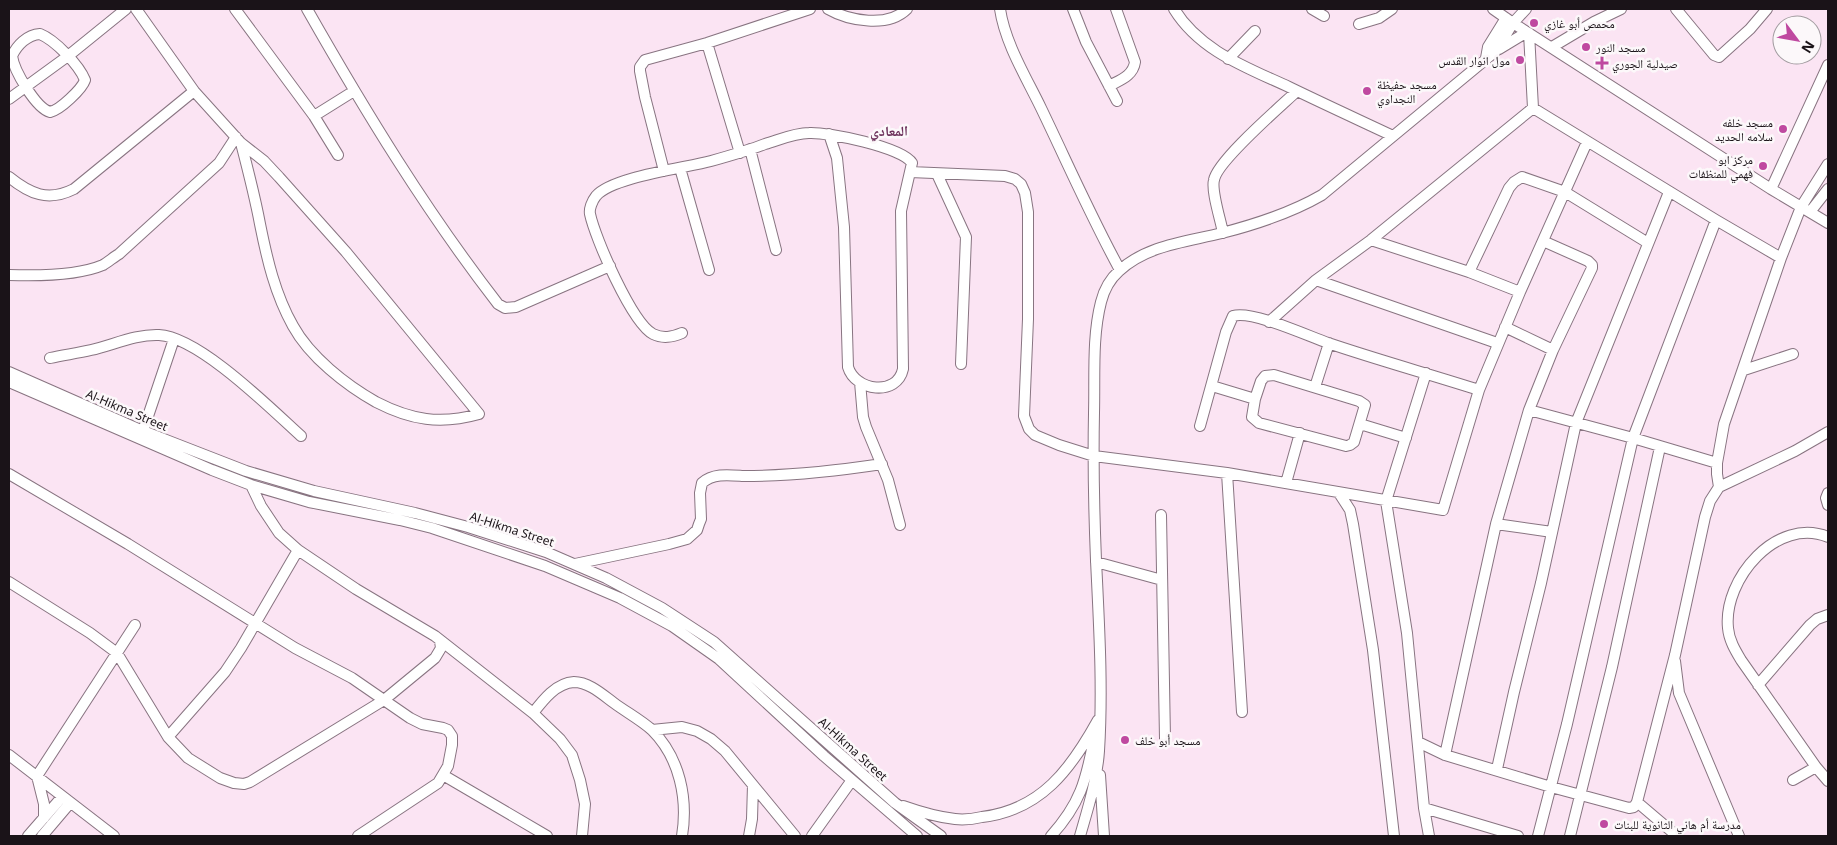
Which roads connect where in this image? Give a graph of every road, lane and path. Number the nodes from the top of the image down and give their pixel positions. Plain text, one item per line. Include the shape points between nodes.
1 (126, 9) edge
2 (136, 9) edge
3 (235, 9) edge
4 (307, 9) edge
5 (810, 9) edge
6 (828, 9) edge
7 (907, 9) edge
8 (1000, 9) edge
9 (1073, 9) edge
10 (1116, 9) edge
11 (1174, 9) edge
12 (1312, 9) edge
13 (1392, 9) edge
14 (1493, 9) edge
15 (1526, 9) edge
16 (1621, 9) edge
17 (1676, 9) edge
18 (1767, 9) edge
19 (1324, 16) dead end
20 (1509, 21) junction
21 (1359, 24) dead end
22 (1255, 31) dead end
23 (1528, 33) junction
24 (707, 43) junction
25 (1552, 47) junction
26 (1496, 51) junction
27 (68, 56) junction
28 (1228, 58) junction
29 (1486, 58) junction
30 (1828, 65) edge
31 (25, 86) junction
32 (1109, 86) junction
33 (194, 91) junction
34 (354, 91) junction
35 (1297, 91) junction
36 (9, 99) edge
37 (1117, 101) dead end
38 (1533, 108) junction
39 (314, 116) junction
40 (829, 134) junction
41 (1394, 136) junction
42 (239, 140) junction
43 (1587, 142) junction
44 (745, 151) junction
45 (338, 155) dead end
46 (1828, 164) edge
47 (680, 168) junction
48 (664, 171) junction
49 (910, 172) junction
50 (937, 174) junction
51 (9, 177) edge
52 (1771, 189) junction
53 (1828, 189) edge
54 (1565, 192) junction
55 (1669, 192) junction
56 (1806, 210) junction
57 (1716, 220) junction
58 (1828, 223) edge
59 (1224, 233) junction
60 (1371, 240) junction
61 (1543, 241) junction
62 (1648, 243) junction
63 (776, 250) dead end
64 (1780, 258) junction
65 (610, 266) junction
66 (709, 270) dead end
67 (1120, 270) junction
68 (1469, 272) junction
69 (9, 275) edge
70 (1316, 280) junction
71 (1520, 292) junction
72 (1269, 322) junction
73 (1505, 327) junction
74 (682, 333) dead end
75 (174, 339) junction
76 (1328, 343) junction
77 (1498, 343) junction
78 (1553, 350) junction
79 (1793, 354) dead end
80 (50, 358) dead end
81 (961, 364) dead end
82 (1744, 370) junction
83 (9, 372) edge
84 (1426, 373) junction
85 (9, 382) edge
86 (860, 382) junction
87 (1212, 386) junction
88 (1315, 387) junction
89 (1479, 390) junction
90 (1255, 399) junction
91 (1529, 410) junction
92 (1576, 423) junction
93 (1360, 424) junction
94 (1200, 426) dead end
95 (143, 430) junction
96 (1828, 432) edge
97 (1300, 433) junction
98 (301, 436) dead end
99 (1406, 438) junction
100 (1633, 438) junction
101 (1660, 447) junction
102 (1094, 456) junction
103 (1718, 463) junction
104 (882, 464) junction
105 (1227, 473) junction
106 (9, 474) edge
107 (1286, 484) junction
108 (251, 485) junction
109 (1719, 487) junction
110 (1339, 493) junction
111 (1828, 494) edge
112 (1386, 501) junction
113 (1828, 505) edge
114 (1161, 514) dead end
115 (1496, 524) junction
116 (900, 525) dead end
117 (1552, 532) junction
118 (1828, 536) edge
119 (298, 550) junction
120 (1096, 562) junction
121 (575, 564) junction
122 (1162, 580) junction
123 (9, 582) edge
124 (1828, 615) edge
125 (255, 622) junction
126 (135, 625) dead end
127 (440, 641) junction
128 (117, 653) junction
129 (1675, 655) junction
130 (1758, 685) junction
131 (384, 700) junction
132 (1100, 706) junction
133 (1242, 712) dead end
134 (533, 713) junction
135 (1098, 720) junction
136 (652, 730) junction
137 (168, 737) junction
138 (1165, 739) dead end
139 (1418, 742) junction
140 (1099, 751) junction
141 (9, 755) edge
142 (1445, 755) junction
143 (1816, 767) junction
144 (1497, 770) junction
145 (37, 776) junction
146 (443, 776) junction
147 (1827, 777) edge
148 (852, 780) junction
149 (1792, 780) dead end
150 (752, 784) junction
151 (1551, 787) junction
152 (1580, 795) junction
153 (66, 800) junction
154 (1638, 802) junction
155 (894, 803) junction
156 (1424, 808) junction
157 (44, 818) junction
158 (903, 824) junction
159 (28, 836) edge
160 (42, 836) edge
161 (114, 836) edge
162 (358, 836) edge
163 (547, 836) edge
164 (582, 836) edge
165 (682, 836) edge
166 (749, 836) edge
167 (795, 836) edge
168 (812, 836) edge
169 (909, 836) edge
170 (918, 836) edge
171 (940, 836) edge
172 (1051, 836) edge
173 (1080, 836) edge
174 (1104, 836) edge
175 (1394, 836) edge
176 (1429, 836) edge
177 (1518, 836) edge
178 (1538, 836) edge
179 (1570, 836) edge
180 (1676, 836) edge
181 (1739, 836) edge

1 - 27 street
2 - 33 street
3 - 39 street
4 - 34 street
5 - 24 street
6 - 7 street via 856,21 894,18
8 - 67 street via 1010,42 1092,218
9 - 32 street
10 - 32 street via 1135,62 1130,74
11 - 28 street via 1198,38
12 - 19 street
13 - 21 street via 1379,18
14 - 20 street
15 - 20 street
16 - 25 street
17 - 18 street via 1719,57
20 - 23 street
20 - 26 street
20 - 29 street via 1488,47
22 - 28 street
23 - 25 street
23 - 26 street
23 - 38 street
24 - 44 street
24 - 48 street via 645,60 640,67
25 - 52 street
26 - 29 street
27 - 31 street
27 - 31 street via 44,36 34,35 28,39 15,49 12,56
27 - 31 street via 85,80 61,107 47,111
28 - 35 street
29 - 41 street
30 - 52 street
31 - 36 street
32 - 37 street
33 - 42 street
33 - 51 street via 74,190 58,196 30,192
34 - 39 street
34 - 65 street via 409,180 498,304 505,308 516,307
35 - 41 street
35 - 59 street via 1228,158 1216,174 1213,182
38 - 43 street
38 - 60 street
39 - 45 street
40 - 44 street via 801,133
40 - 49 street via 898,152 911,161
40 - 86 street via 837,158 844,227 848,367
41 - 59 street via 1305,204 1274,218
42 - 42 street via 268,262 292,325 306,344 330,370 355,390 403,415 437,420 462,419 479,414 346,252 269,166
42 - 69 street via 219,163 119,254 103,264 53,274
43 - 54 street
43 - 55 street
44 - 47 street
44 - 63 street
46 - 56 street
47 - 48 street
47 - 66 street
48 - 65 street via 605,189 593,200 590,212
49 - 50 street
49 - 86 street via 901,211 902,376 886,387
50 - 81 street via 966,237
50 - 102 street via 1005,176 1022,184 1029,233 1026,423 1035,435
52 - 56 street
53 - 56 street
54 - 61 street
54 - 62 street
54 - 68 street via 1522,176 1517,179 1509,188
55 - 57 street
55 - 62 street
56 - 58 street
56 - 64 street
57 - 64 street
57 - 100 street
59 - 67 street via 1153,250
60 - 68 street
60 - 70 street
61 - 71 street
61 - 78 street via 1592,265
62 - 92 street
64 - 82 street
65 - 74 street via 646,329 667,338
67 - 102 street via 1106,288 1098,315
68 - 71 street
70 - 72 street
70 - 77 street
71 - 73 street
72 - 76 street
72 - 87 street via 1246,315 1233,316
73 - 77 street
73 - 78 street
75 - 80 street via 148,335
75 - 95 street
75 - 98 street via 212,360
76 - 84 street
76 - 88 street
77 - 89 street
78 - 91 street
79 - 82 street
82 - 103 street via 1724,424
83 - 95 street, Al-Hikma Street
84 - 89 street
84 - 99 street
85 - 108 street, Al-Hikma Street
86 - 104 street via 865,422
87 - 90 street
87 - 94 street
88 - 90 street via 1270,375 1261,381
88 - 93 street via 1364,403
89 - 112 street via 1443,510
90 - 97 street via 1252,414 1256,421
91 - 92 street
91 - 115 street
92 - 100 street
92 - 117 street
93 - 97 street via 1350,446
93 - 99 street
95 - 121 street, Al-Hikma Street via 262,477 459,525
96 - 109 street via 1796,451
97 - 107 street
99 - 112 street
100 - 101 street
100 - 151 street
101 - 103 street
101 - 152 street via 1612,667
102 - 105 street
102 - 120 street
103 - 109 street
104 - 116 street
104 - 121 street via 830,472 712,476 702,483 701,519 697,530 687,539
105 - 107 street
105 - 133 street
106 - 125 street
107 - 110 street
108 - 119 street via 279,533
108 - 148 street, Al-Hikma Street via 309,502 432,528 545,566 620,598 672,626 719,659
109 - 129 street via 1707,508
110 - 112 street
110 - 175 street via 1350,510 1355,534 1373,650
111 - 113 street
112 - 139 street via 1407,633
114 - 122 street
115 - 117 street
115 - 142 street
117 - 144 street
118 - 130 street via 1803,532 1781,538 1755,560 1736,586 1728,615 1728,629 1734,648
119 - 125 street
119 - 127 street
120 - 122 street
120 - 132 street
121 - 155 street, Al-Hikma Street via 636,593 714,642
122 - 138 street
123 - 128 street via 90,632
124 - 130 street via 1810,625
125 - 131 street
125 - 137 street via 225,672
126 - 128 street
127 - 131 street via 441,648 435,658
127 - 134 street
128 - 137 street
128 - 145 street
129 - 154 street
129 - 181 street via 1679,693
130 - 143 street
131 - 137 street via 244,784 220,778 179,750
131 - 146 street via 410,718 450,733 452,745
132 - 135 street
132 - 140 street
134 - 136 street via 557,687 574,682 589,685
134 - 164 street via 560,738 572,755 585,804
135 - 155 street via 1078,754 1054,783 1034,800 1004,813 957,820
135 - 172 street via 1080,795
136 - 150 street via 682,727 711,739 726,751
136 - 165 street via 669,753 680,778 684,800
139 - 142 street
139 - 156 street
140 - 173 street via 1095,782
140 - 174 street
141 - 145 street
142 - 144 street
143 - 147 street
143 - 149 street
144 - 151 street
145 - 153 street
145 - 157 street
146 - 162 street via 438,783
146 - 163 street
148 - 158 street, Al-Hikma Street
148 - 168 street
150 - 166 street
150 - 167 street
151 - 152 street
151 - 178 street
152 - 154 street via 1630,808
152 - 179 street
153 - 157 street
153 - 160 street
153 - 161 street
154 - 180 street
155 - 171 street, Al-Hikma Street
156 - 176 street
156 - 177 street
157 - 159 street
158 - 169 street
158 - 170 street, Al-Hikma Street

